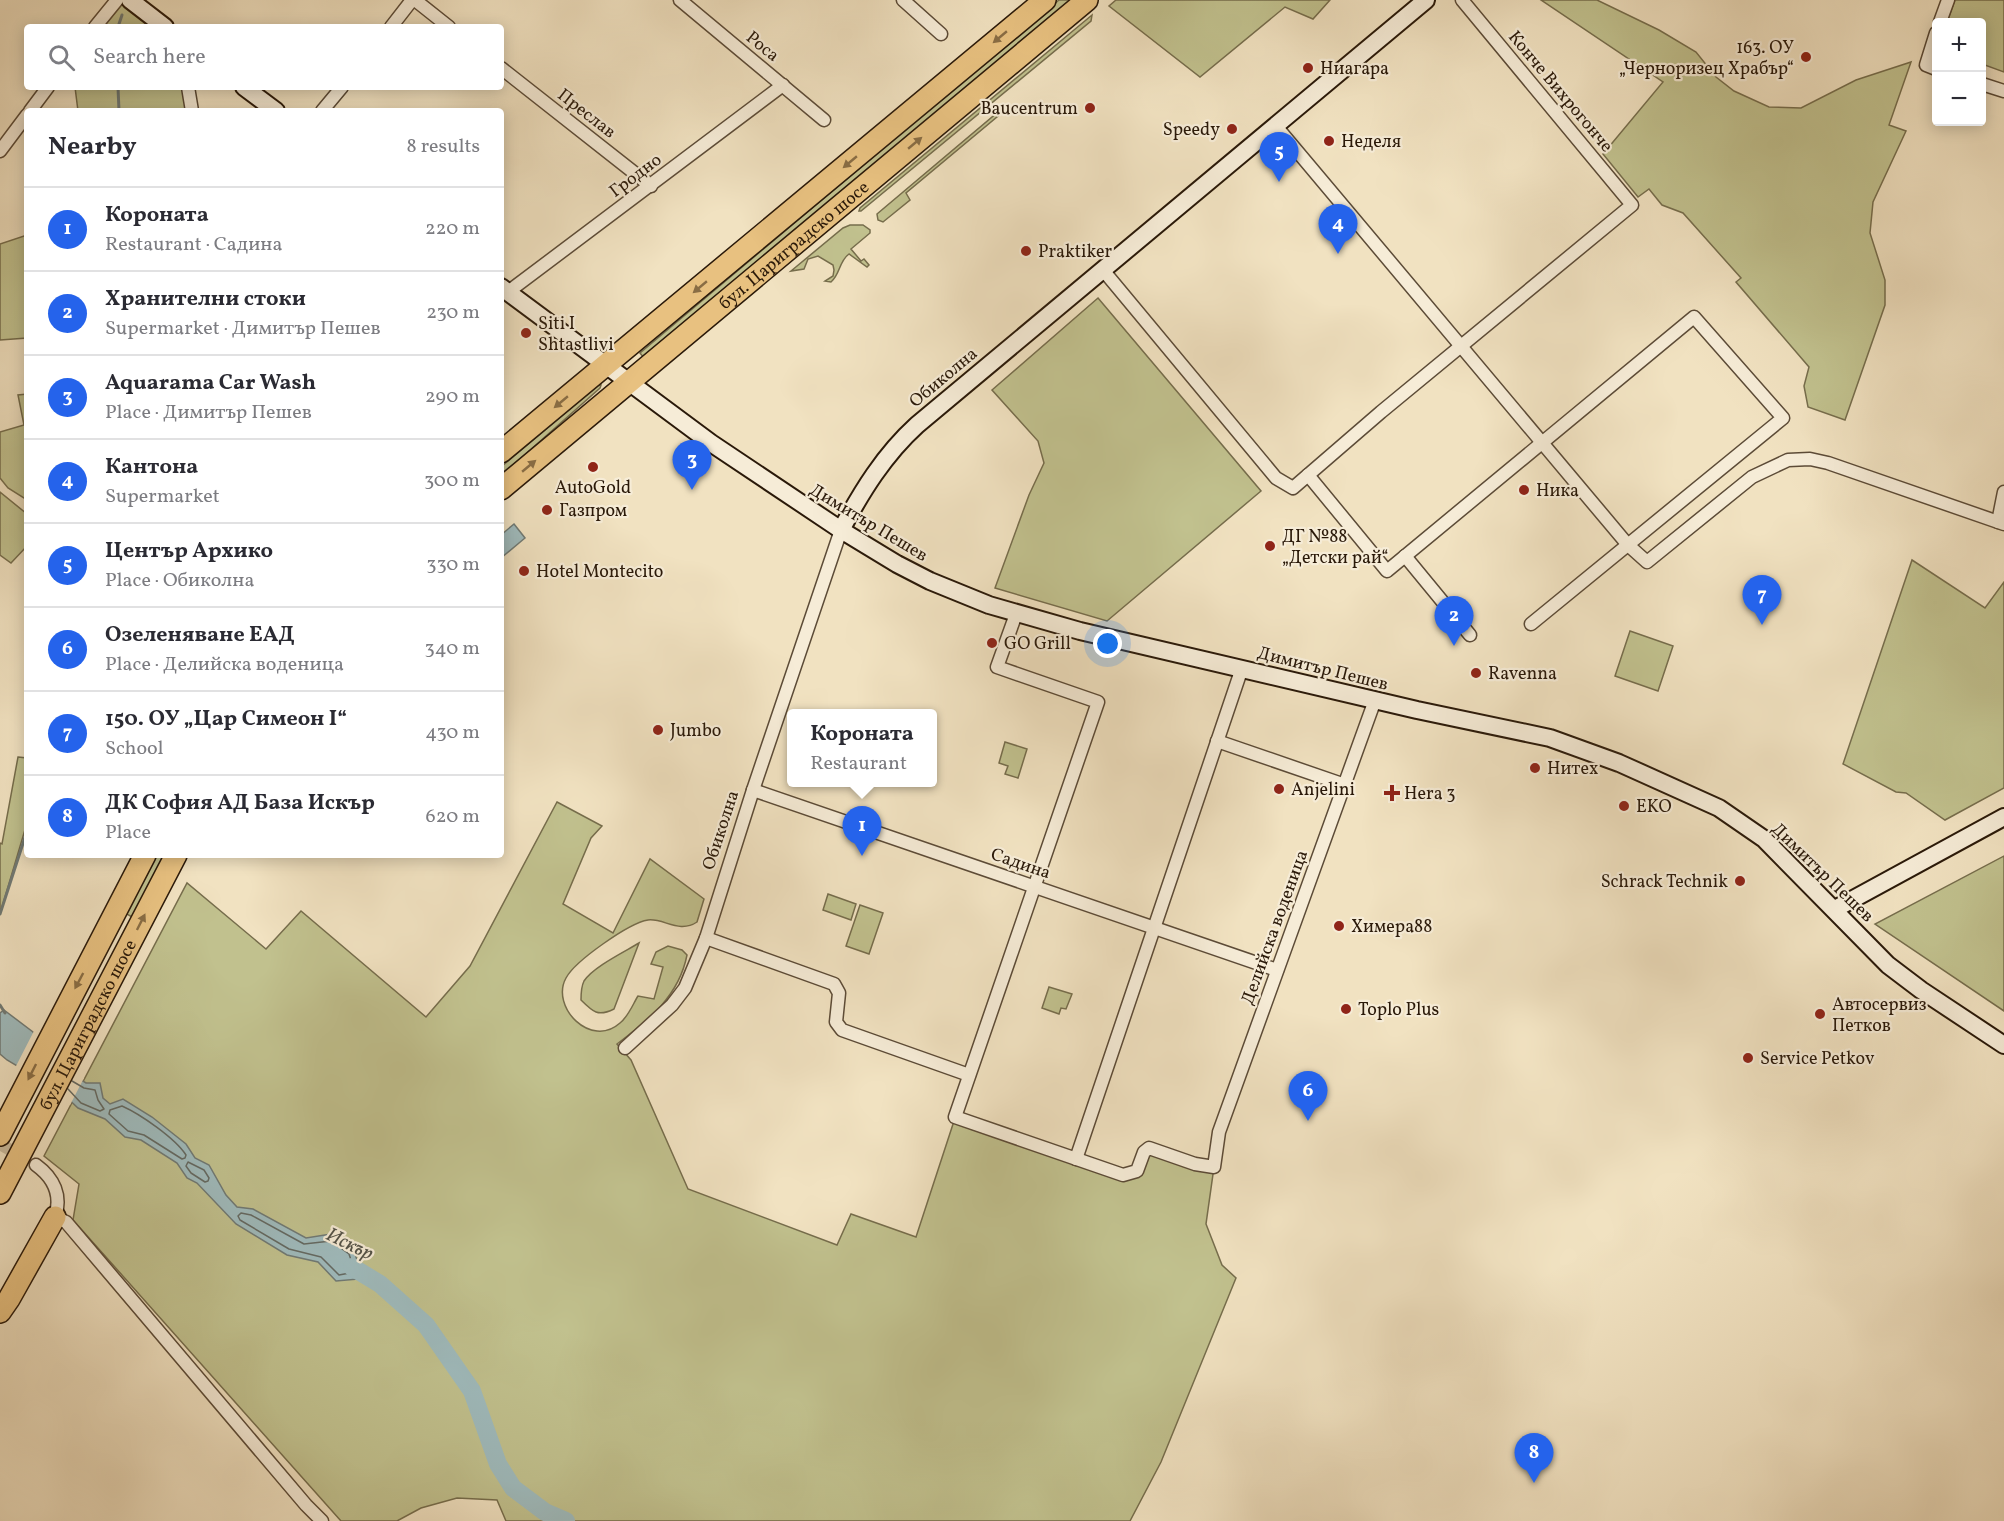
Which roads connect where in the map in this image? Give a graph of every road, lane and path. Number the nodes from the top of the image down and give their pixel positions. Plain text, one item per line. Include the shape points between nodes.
1 (117, 0) edge
2 (130, 0) edge
3 (414, 0) edge
4 (680, 0) edge
5 (903, 0) edge
6 (1044, 0) edge
7 (1087, 0) edge
8 (1426, 0) edge
9 (1462, 0) edge
10 (1948, 0) edge
11 (1941, 18) edge
12 (97, 24) edge
13 (161, 24) edge
14 (394, 24) edge
15 (446, 24) edge
16 (941, 34) dead end
17 (1932, 46) edge
18 (1932, 67) edge
19 (504, 70) edge
20 (783, 85) junction
21 (1986, 85) edge
22 (46, 90) edge
23 (188, 90) edge
24 (248, 90) edge
25 (340, 90) edge
26 (2004, 91) edge
27 (32, 108) edge
28 (192, 108) edge
29 (272, 108) edge
30 (324, 108) edge
31 (24, 119) edge
32 (824, 120) dead end
33 (1276, 126) junction
34 (0, 151) edge
35 (651, 186) junction
36 (1103, 270) junction
37 (504, 290) edge
38 (1461, 346) junction
39 (606, 365) junction
40 (630, 383) junction
41 (1542, 443) junction
42 (504, 450) edge
43 (1308, 475) junction
44 (504, 487) edge
45 (2004, 492) edge
46 (2001, 523) edge
47 (841, 530) junction
48 (1628, 545) junction
49 (1405, 556) junction
50 (1016, 614) junction
51 (1531, 624) dead end
52 (1470, 636) dead end
53 (1242, 668) junction
54 (1376, 700) junction
55 (1217, 741) junction
56 (1345, 785) junction
57 (753, 790) junction
58 (2004, 817) edge
59 (143, 858) edge
60 (174, 858) edge
61 (1035, 887) junction
62 (1835, 909) junction
63 (1154, 928) junction
64 (705, 938) junction
65 (1276, 970) junction
66 (2004, 1045) edge
67 (626, 1048) dead end
68 (969, 1076) junction
69 (0, 1135) edge
70 (1076, 1159) junction
71 (36, 1165) tunnel mouth
72 (0, 1193) edge
73 (55, 1217) junction
74 (0, 1312) edge
75 (322, 1521) edge

1 - 12 street
2 - 13 main road
3 - 14 street
3 - 15 street
4 - 20 street, Роса
5 - 16 street
6 -> 39 highway, бул. Цариградско шосе
40 -> 7 highway, бул. Цариградско шосе
8 - 33 main road, Обиколна
9 - 38 street, Конче Вихрогонче via 1632,204
10 - 11 street
17 - 18 street via 1926,65
19 - 35 street, Преслав
20 - 32 street, Роса
20 - 35 street, Гродно
21 - 26 street
22 - 27 street
23 - 28 street
24 - 29 main road
25 - 30 street
31 - 34 street
33 - 36 main road, Обиколна
33 - 38 street
35 - 37 street, Гродно
36 - 43 street via 1276,478 1293,488
36 - 47 main road, Обиколна via 906,435 868,482
37 - 39 main road, Димитър Пешев
38 - 41 street
38 - 43 street
39 - 40 main road, Димитър Пешев
39 -> 42 highway, бул. Цариградско шосе
44 -> 40 highway, бул. Цариградско шосе
40 - 47 main road, Димитър Пешев
41 - 48 street
41 - 48 street via 1694,317 1783,418
41 - 49 street
43 - 49 street via 1388,571
45 - 46 street
46 - 48 street via 1828,464 1810,459 1788,460 1752,477 1647,562
47 - 50 main road, Димитър Пешев via 930,581
47 - 57 street, Обиколна
48 - 51 street
49 - 52 street
50 - 53 main road, Димитър Пешев
50 - 61 street via 997,667 1098,702
53 - 54 main road, Димитър Пешев
53 - 55 street
54 - 56 street, Делийска воденица
54 - 62 main road, Димитър Пешев via 1550,738 1619,763 1719,808 1764,839
55 - 56 street
55 - 63 street
56 - 65 street, Делийска воденица
57 - 61 street, Садина
57 - 64 street, Обиколна
58 - 62 main road
59 -> 69 highway, бул. Цариградско шосе
72 -> 60 highway, бул. Цариградско шосе
61 - 63 street, Садина
61 - 68 street
62 - 66 main road, Димитър Пешев via 1888,965
63 - 65 street, Садина
63 - 70 street
64 - 67 street, Обиколна via 686,988
64 - 68 street via 834,984 839,993 836,1022 842,1030
65 - 70 street, Делийска воденица via 1220,1132 1214,1167 1149,1148 1137,1171 1124,1175
68 - 70 street via 955,1118
71 - 73 street via 53,1183 58,1207
73 - 74 highway
73 - 75 street via 66,1222

